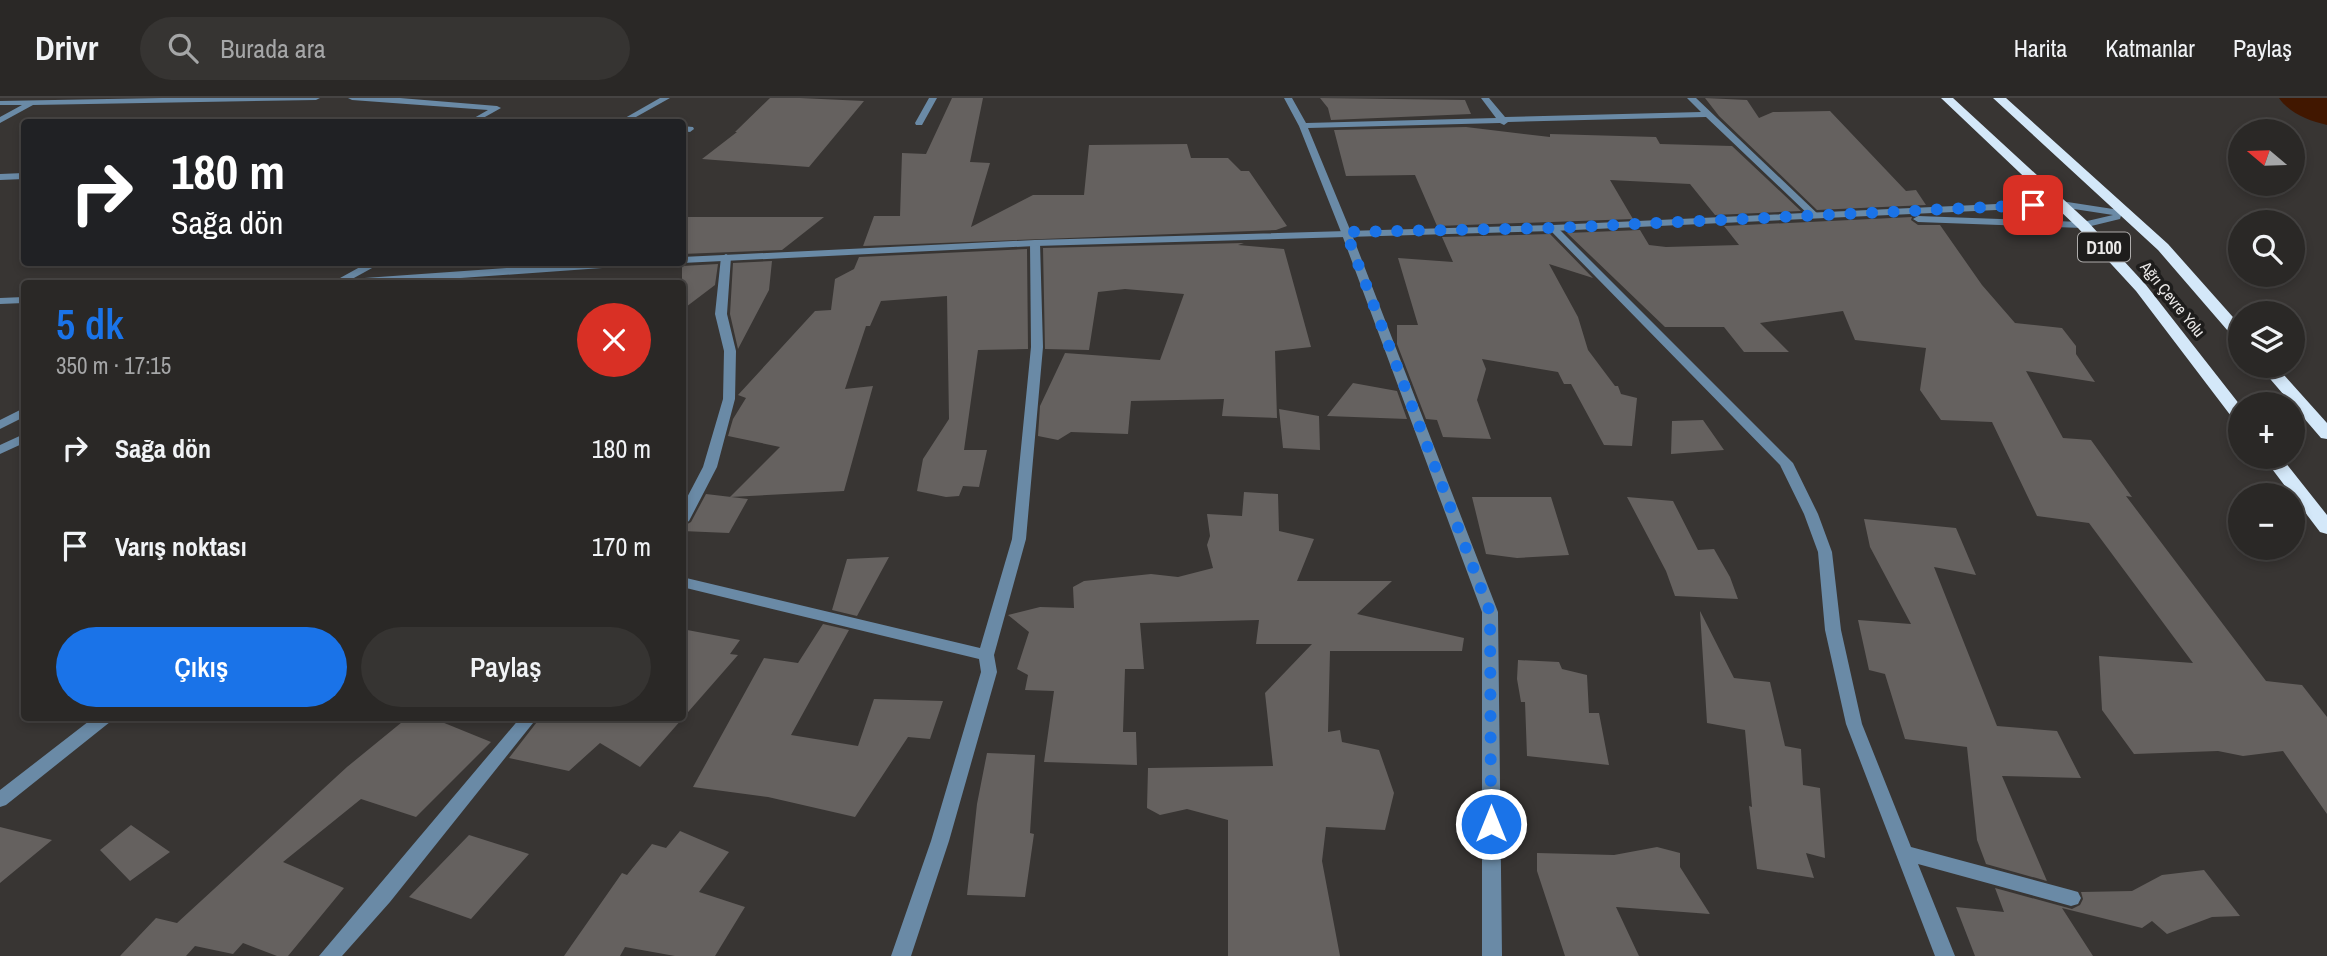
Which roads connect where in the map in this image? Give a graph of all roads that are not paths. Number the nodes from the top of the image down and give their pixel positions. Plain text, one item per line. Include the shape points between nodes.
1 (42, 98) edge
2 (316, 98) edge
3 (352, 98) edge
4 (666, 98) edge
5 (933, 98) edge
6 (1288, 98) edge
7 (1485, 98) edge
8 (1691, 98) edge
9 (1947, 98) edge
10 (1999, 98) edge
11 (452, 100) edge
12 (0, 103) edge
13 (33, 103) junction
14 (1707, 114) junction
15 (477, 119) edge
16 (629, 119) edge
17 (0, 120) edge
18 (1504, 122) junction
19 (919, 123) dead end
20 (1303, 125) junction
21 (21, 176) edge
22 (0, 177) edge
23 (2061, 204) junction
24 (2126, 215) junction
25 (1815, 216) junction
26 (2083, 225) junction
27 (1553, 228) junction
28 (1346, 232) junction
29 (1035, 243) junction
30 (726, 257) junction
31 (686, 260) edge
32 (370, 266) edge
33 (585, 266) edge
34 (341, 280) edge
35 (379, 280) edge
36 (21, 300) edge
37 (0, 301) edge
38 (2228, 321) edge
39 (2278, 378) edge
40 (2228, 400) edge
41 (21, 414) edge
42 (0, 425) edge
43 (2327, 434) edge
44 (21, 440) edge
45 (0, 450) edge
46 (2281, 469) edge
47 (686, 513) edge
48 (2327, 528) edge
49 (686, 583) edge
50 (986, 654) junction
51 (100, 721) edge
52 (528, 721) edge
53 (0, 800) edge
54 (1906, 853) junction
55 (2071, 898) dead end
56 (329, 956) edge
57 (901, 956) edge
58 (1492, 956) edge
59 (1945, 956) edge

1 - 13 street
2 - 13 street
3 - 11 street
4 - 16 street
5 - 19 street
6 - 20 street
7 - 18 street
8 - 14 street
9 - 23 highway, Ağrı Çevre Yolu / D100
10 - 24 highway, Ağrı Çevre Yolu / D100
11 - 15 street via 497,108
12 - 13 street
13 - 17 street
14 - 18 street
14 - 25 street
18 - 20 street
20 - 28 street
21 - 22 street
23 - 24 street
23 - 25 street
23 - 26 highway, Ağrı Çevre Yolu / D100
24 - 26 street
24 - 38 highway, Ağrı Çevre Yolu / D100 via 2163,247
25 - 26 street
25 - 27 street
26 - 40 highway, Ağrı Çevre Yolu / D100 via 2141,288
27 - 28 street
27 - 54 street via 1786,463 1825,552 1833,630 1854,724
28 - 29 street
28 - 58 street via 1490,612
29 - 30 street
29 - 50 street via 1037,347 1019,540
30 - 31 street
30 - 47 street via 722,314 730,351 729,399 710,467
32 - 34 street
33 - 35 street
36 - 37 street
39 - 43 highway
41 - 42 street
44 - 45 street
46 - 48 highway
49 - 50 street
50 - 57 street via 989,672
51 - 53 street
52 - 56 street
54 - 55 street
54 - 59 street

